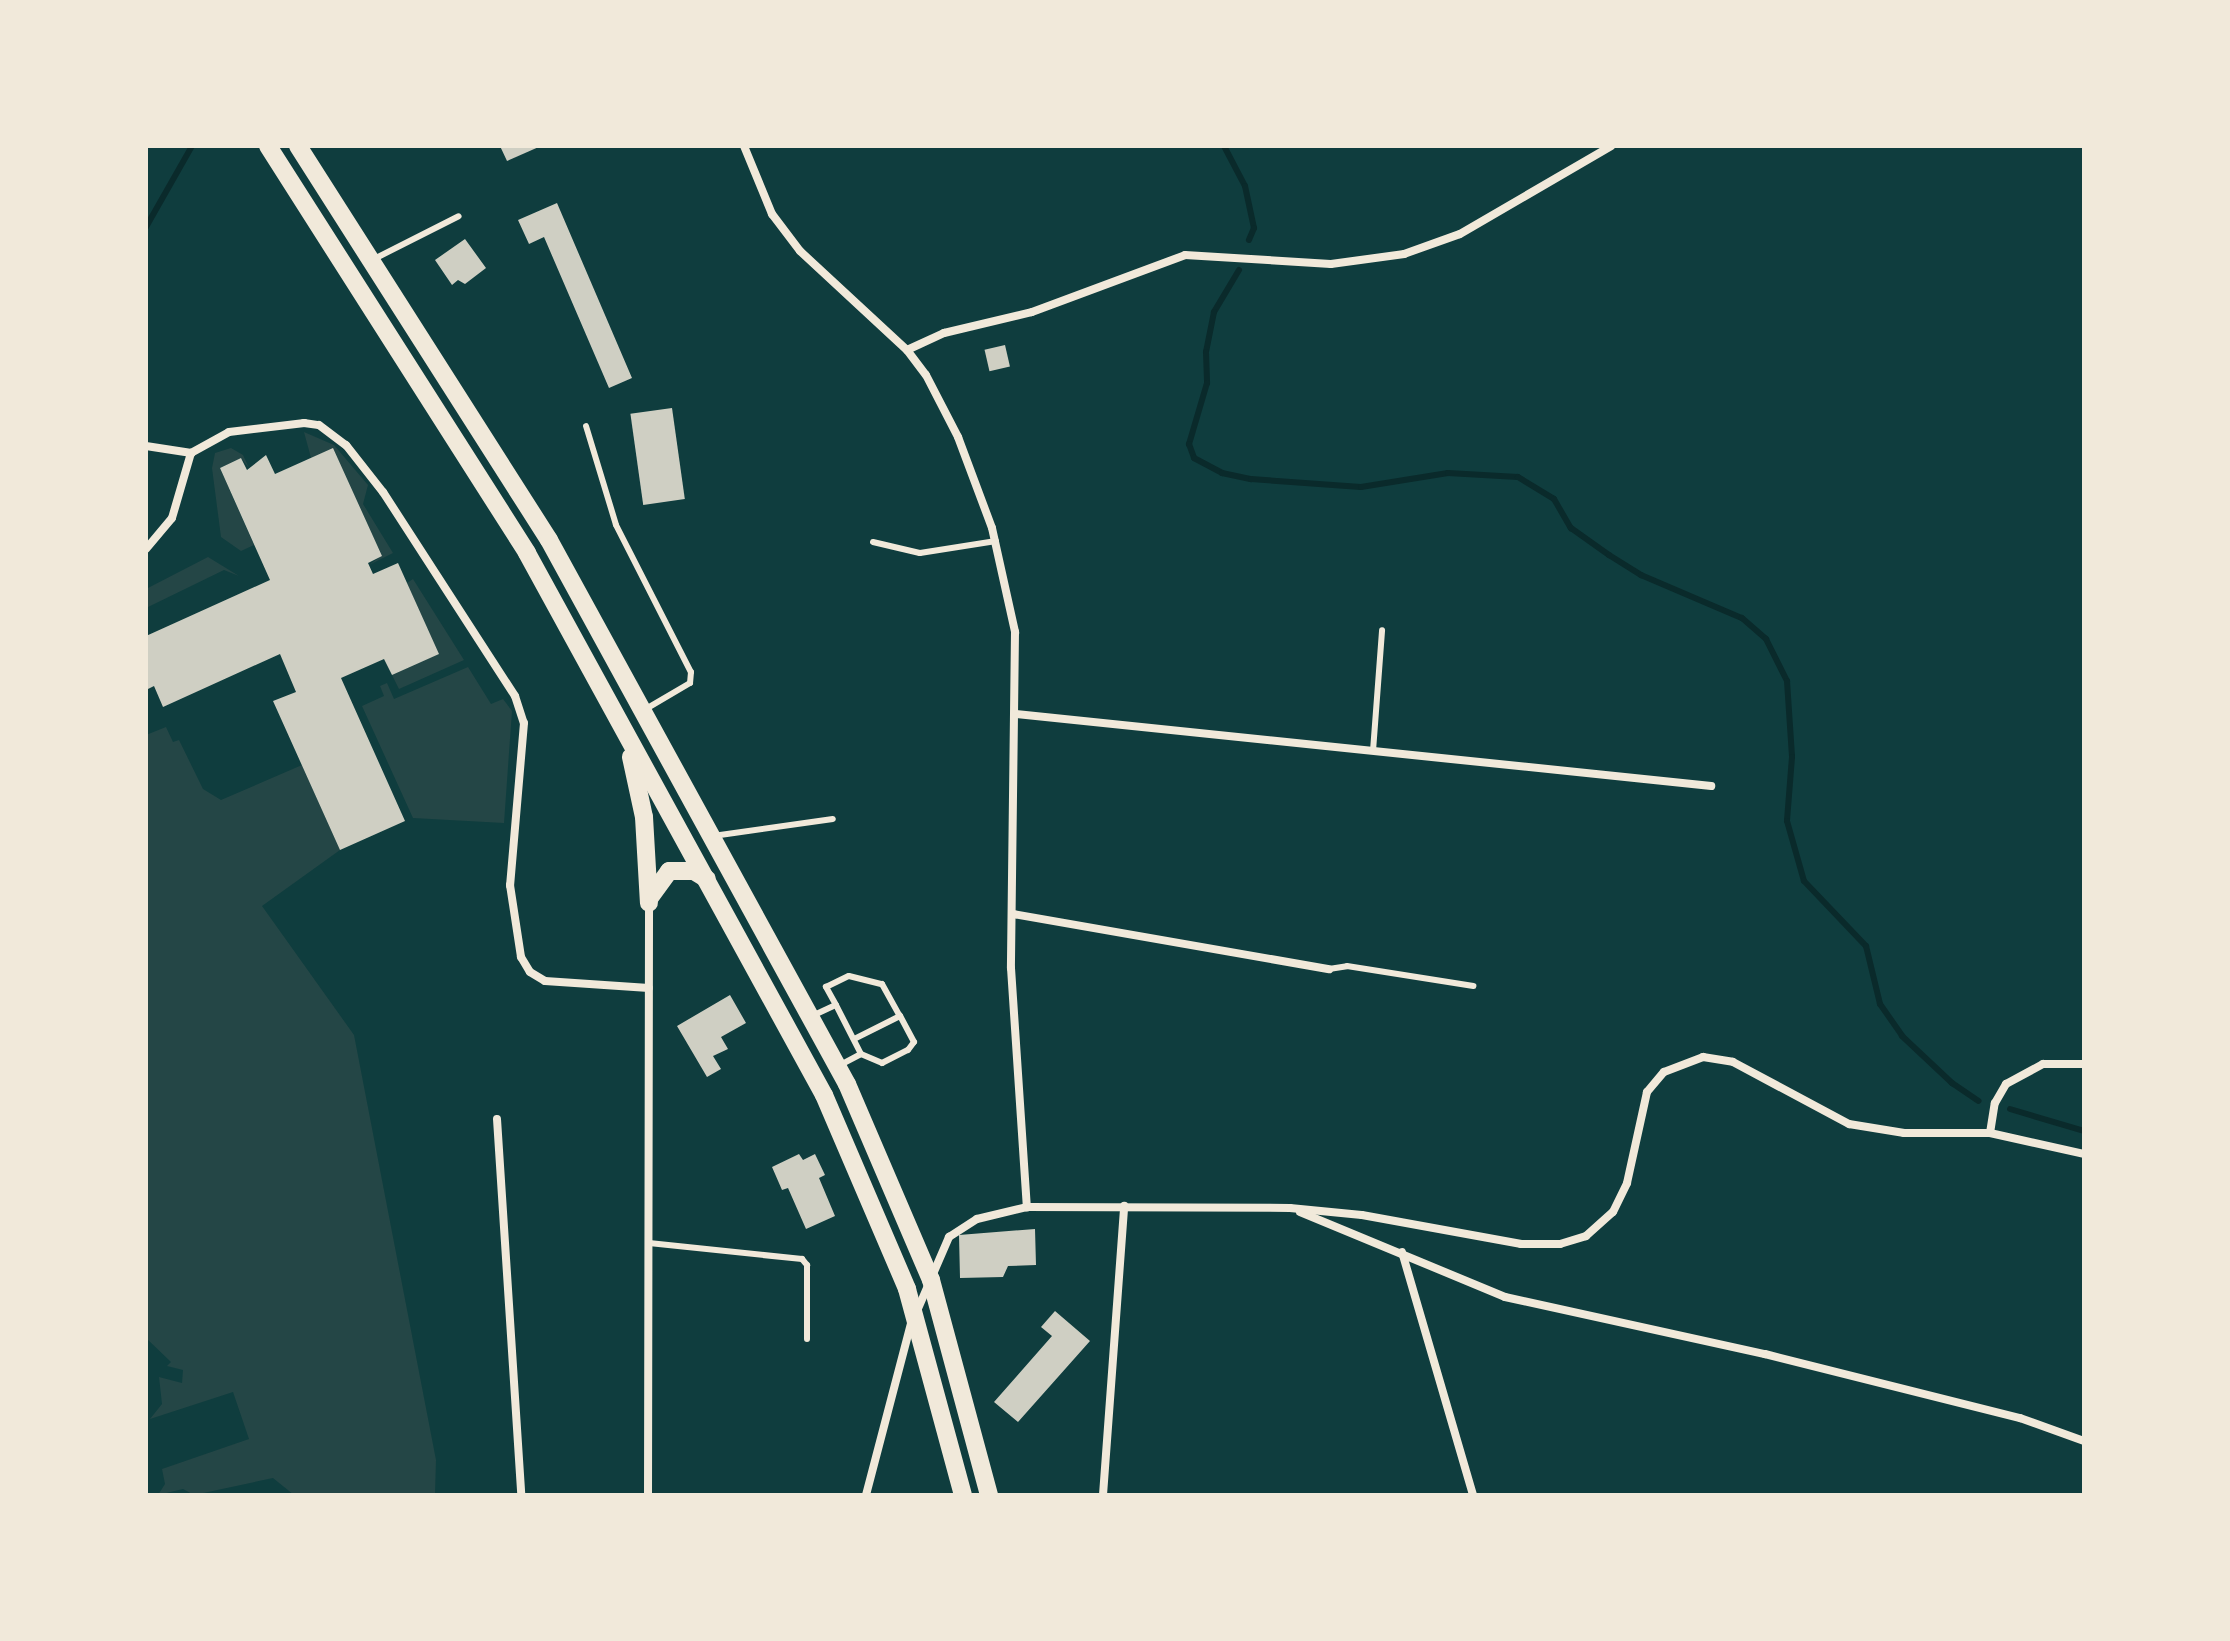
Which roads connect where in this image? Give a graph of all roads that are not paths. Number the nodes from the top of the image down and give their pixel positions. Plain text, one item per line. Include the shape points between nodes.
1 (268, 146) edge
2 (298, 146) edge
3 (744, 146) edge
4 (1611, 146) edge
5 (459, 216) dead end
6 (372, 260) junction
7 (907, 350) junction
8 (586, 426) dead end
9 (146, 446) edge
10 (191, 453) junction
11 (996, 541) junction
12 (873, 542) dead end
13 (146, 549) edge
14 (1382, 630) dead end
15 (644, 710) junction
16 (616, 712) junction
17 (1016, 714) junction
18 (1373, 751) junction
19 (1711, 786) dead end
20 (833, 819) dead end
21 (713, 836) junction
22 (707, 879) junction
23 (649, 903) junction
24 (1013, 914) junction
25 (1329, 969) joint
26 (1473, 986) dead end
27 (649, 988) junction
28 (836, 1005) junction
29 (812, 1016) junction
30 (900, 1016) junction
31 (854, 1039) junction
32 (861, 1054) junction
33 (2084, 1064) edge
34 (838, 1066) junction
35 (497, 1119) dead end
36 (1990, 1133) junction
37 (2084, 1154) edge
38 (1124, 1206) junction
39 (1027, 1207) junction
40 (1290, 1208) junction
41 (649, 1243) junction
42 (1402, 1252) junction
43 (807, 1339) dead end
44 (2084, 1441) edge
45 (521, 1495) edge
46 (648, 1495) edge
47 (866, 1495) edge
48 (963, 1495) edge
49 (989, 1495) edge
50 (1103, 1495) edge
51 (1473, 1495) edge

1 - 16 highway via 455,434
2 - 6 highway
3 - 7 street via 772,214 800,251
4 - 7 street via 1460,234 1404,254 1331,264 1205,252 1185,255 1032,312 944,333
5 - 6 lane
6 - 15 highway via 514,481
7 - 11 street via 958,437
8 - 15 lane via 616,525 691,672 690,683
9 - 10 street
10 - 13 street via 172,518
10 - 27 street via 229,432 304,423 333,433 365,467 515,696 524,723 510,854 521,957 530,972 545,981
11 - 12 lane via 920,553
11 - 17 street via 1012,605
14 - 18 lane
15 - 21 highway
16 - 22 highway
16 - 23 highway via 641,792
17 - 18 street
17 - 24 street
18 - 19 street
20 - 21 lane
21 - 29 highway
22 - 23 highway via 694,871 669,871 659,878
22 - 48 highway via 848,1142 900,1269 938,1388
23 - 27 street
24 - 25 street
24 - 39 street via 1011,968
25 - 26 lane via 1347,966
27 - 41 street
28 - 29 lane
28 - 30 lane via 826,987 849,976 882,984
28 - 31 lane
29 - 34 highway
30 - 31 lane
30 - 32 lane via 914,1042 908,1050 882,1063
31 - 32 lane
32 - 34 lane
33 - 36 street via 2043,1064 2006,1084 1995,1103
34 - 49 highway via 913,1230 962,1381
35 - 45 street
36 - 37 street
36 - 40 street via 1904,1133 1849,1124 1733,1062 1703,1057 1664,1072 1647,1092 1627,1183 1613,1212 1597,1228 1560,1244 1457,1235 1362,1215
38 - 39 street
38 - 40 street
38 - 50 street
39 - 47 street via 977,1219 949,1237 912,1322
40 - 42 street
41 - 43 lane via 802,1259 807,1265
41 - 46 street
42 - 44 street via 1505,1297 1810,1365 2020,1418
42 - 51 street

